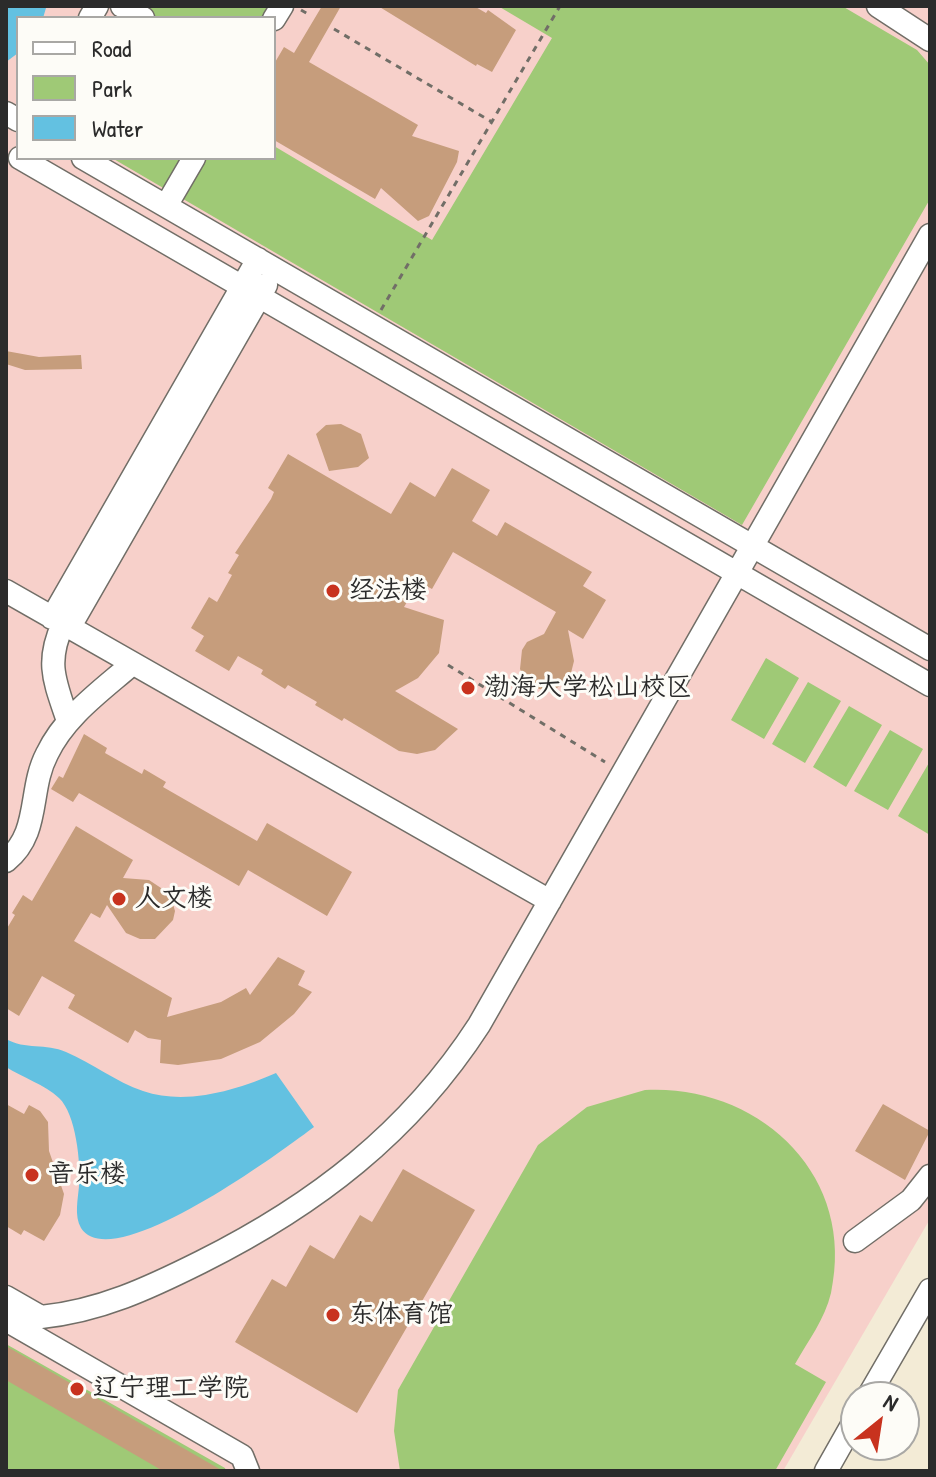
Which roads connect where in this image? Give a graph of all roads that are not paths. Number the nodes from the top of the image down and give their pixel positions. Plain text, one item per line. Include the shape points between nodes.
1 (878, 6) edge
2 (930, 40) edge
3 (86, 160) edge
4 (193, 160) edge
5 (47, 165) edge
6 (166, 206) junction
7 (930, 235) edge
8 (266, 264) junction
9 (251, 292) junction
10 (753, 546) junction
11 (737, 573) junction
12 (6, 591) edge
13 (61, 623) junction
14 (930, 649) edge
15 (132, 664) junction
16 (930, 685) edge
17 (68, 721) junction
18 (6, 861) edge
19 (550, 901) junction
20 (930, 1176) edge
21 (855, 1241) dead end
22 (930, 1290) edge
23 (6, 1297) edge
24 (6, 1320) edge
25 (877, 1381) edge
26 (840, 1446) edge
27 (248, 1471) edge
28 (826, 1471) edge

1 - 2 street
3 - 6 street
4 - 6 street
5 - 9 street
6 - 8 street
7 - 10 street
8 - 9 street
8 - 10 street
9 - 11 street
9 - 13 street
10 - 11 street
10 - 14 street
11 - 16 street
11 - 19 street
12 - 13 street
13 - 15 street
13 - 17 street via 52,671
15 - 17 street
15 - 19 street
17 - 18 street via 39,772 30,829
19 - 23 street via 442,1079 400,1126 332,1185 235,1245 105,1305 41,1317
20 - 21 street via 911,1200
22 - 25 street
24 - 27 street via 242,1456
26 - 28 street

